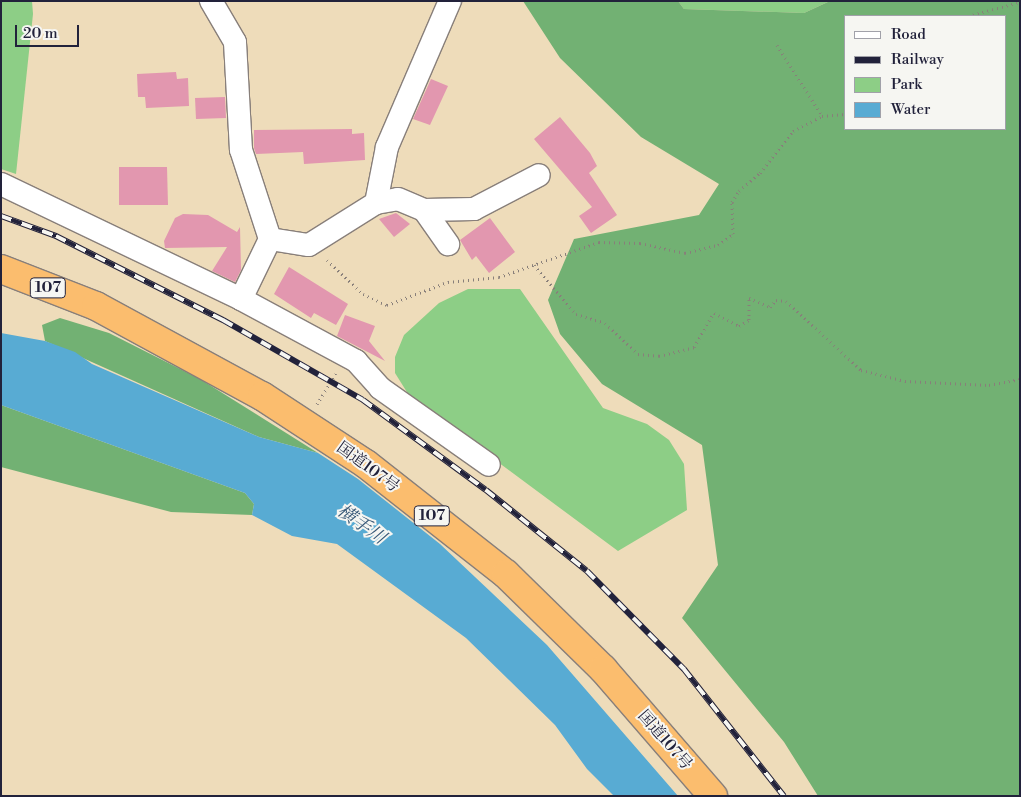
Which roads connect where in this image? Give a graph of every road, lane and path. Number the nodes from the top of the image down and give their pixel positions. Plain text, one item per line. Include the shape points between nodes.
1 (211, 1) edge
2 (450, 1) edge
3 (1020, 2) edge
4 (972, 15) edge
5 (777, 45) dead end
6 (844, 114) edge
7 (822, 116) junction
8 (539, 175) dead end
9 (1, 184) edge
10 (376, 203) junction
11 (424, 210) junction
12 (270, 239) junction
13 (448, 244) dead end
14 (308, 245) junction
15 (534, 265) junction
16 (1, 269) edge
17 (241, 299) junction
18 (346, 356) junction
19 (1020, 379) edge
20 (305, 424) junction
21 (489, 465) dead end
22 (712, 796) edge

1 - 12 street via 235,42 240,150
2 - 10 street via 387,148
3 - 4 path
5 - 7 path
6 - 7 path
7 - 15 path via 793,132 760,173 739,191 732,202 732,234 718,246 685,253 640,243 598,242
8 - 11 street via 474,209
9 - 17 street
10 - 11 street via 398,199
10 - 14 street
11 - 13 street
12 - 14 street
12 - 17 street
14 - 15 path via 363,294 387,305 448,282 499,277
15 - 19 path via 576,314 605,323 638,354 659,356 694,347 714,313 739,326 749,320 749,298 770,307 776,300 786,301 861,370 906,380 989,385
16 - 20 highway, 国道107号 / 107 via 96,306
17 - 18 street
18 - 20 path
18 - 21 street via 380,388
20 - 22 highway, 国道107号 / 107 via 366,464 506,574 603,669

